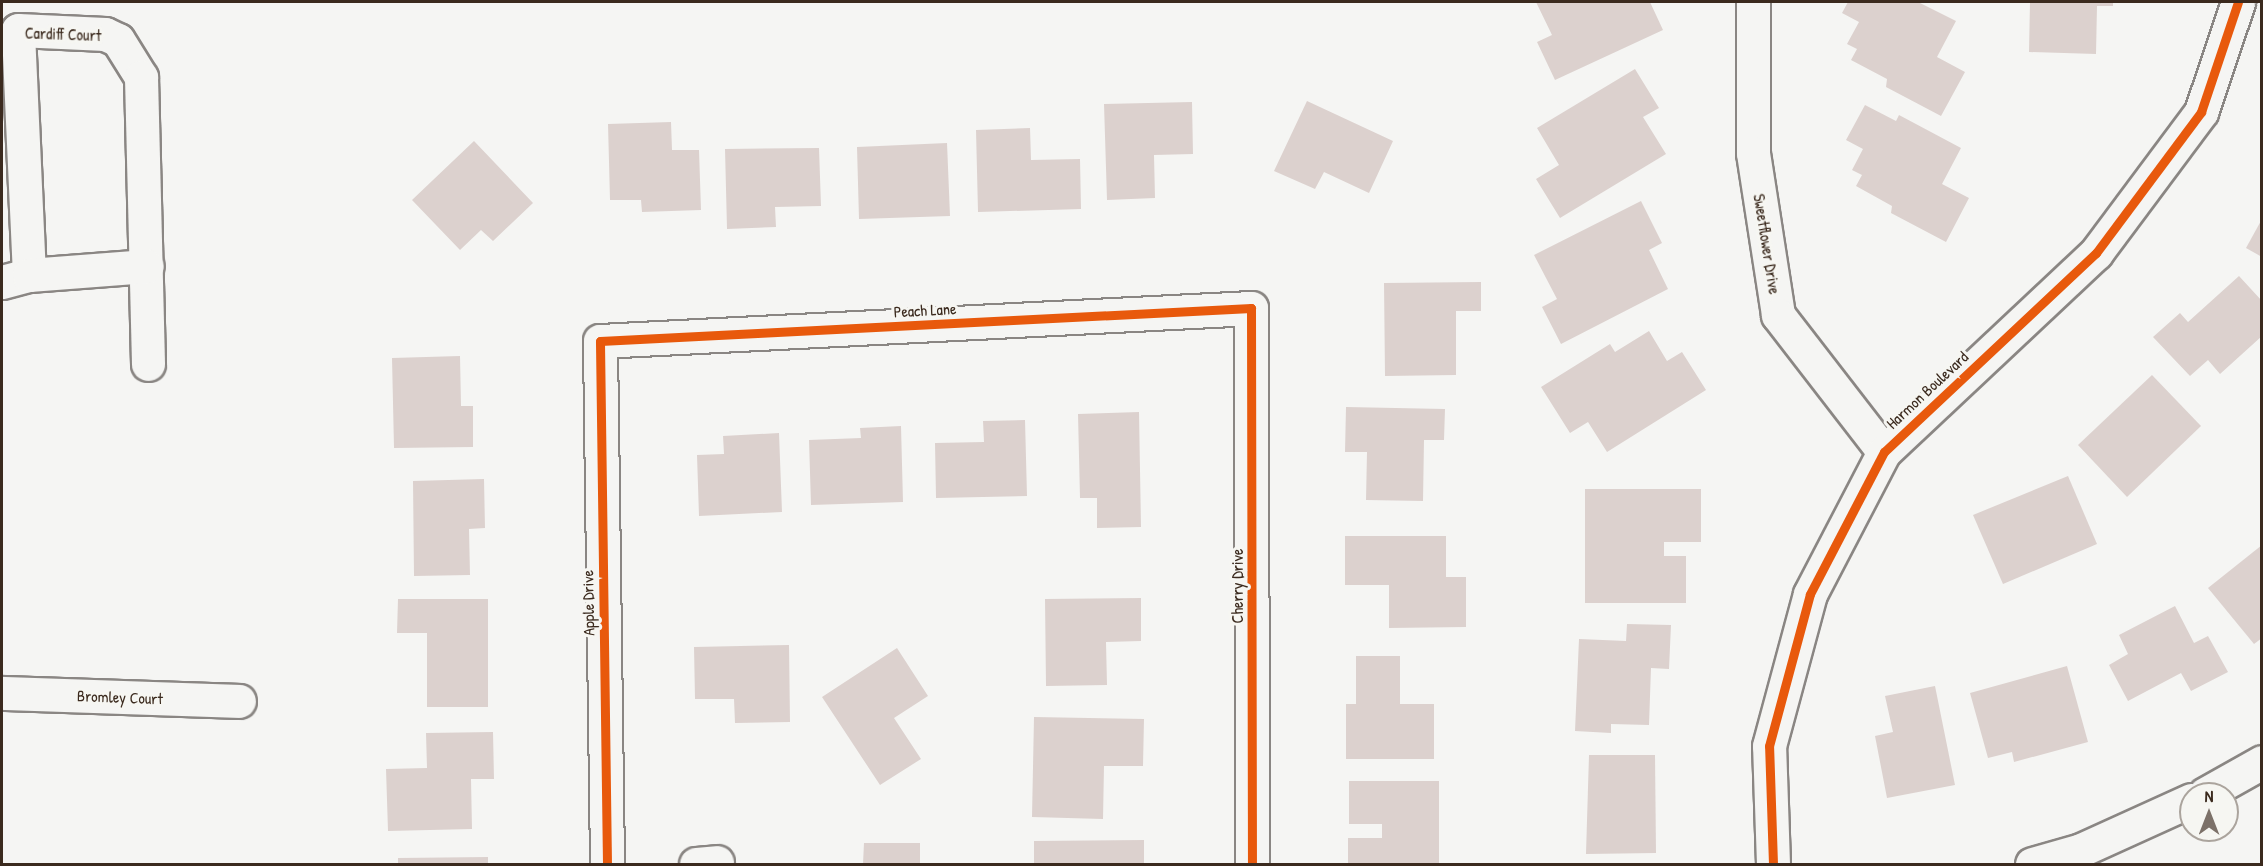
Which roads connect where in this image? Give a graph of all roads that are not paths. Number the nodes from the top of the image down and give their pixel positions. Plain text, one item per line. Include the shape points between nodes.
1 (1753, 2) edge
2 (2238, 2) edge
3 (147, 266) junction
4 (15, 279) edge
5 (1251, 308) joint
6 (600, 341) joint
7 (148, 364) dead end
8 (1884, 452) junction
9 (2, 693) edge
10 (239, 700) dead end
11 (2262, 762) edge
12 (2226, 782) edge
13 (2179, 805) edge
14 (607, 864) edge
15 (1252, 864) edge
16 (1773, 864) edge
17 (2031, 864) edge

1 - 8 street, Sweetflower Drive via 1753,153 1778,315
2 - 8 street, Harmon Boulevard via 2201,112 2096,253
3 - 4 street, Cardiff Court
3 - 4 street, Cardiff Court via 141,77 130,54 118,40 105,34 18,30
3 - 7 street, Cardiff Court
5 - 6 street, Peach Lane
5 - 15 street, Cherry Drive
6 - 14 street, Apple Drive
8 - 16 street, Harmon Boulevard via 1810,594 1769,746
9 - 10 street, Bromley Court
11 - 12 street
13 - 17 street via 2081,850

